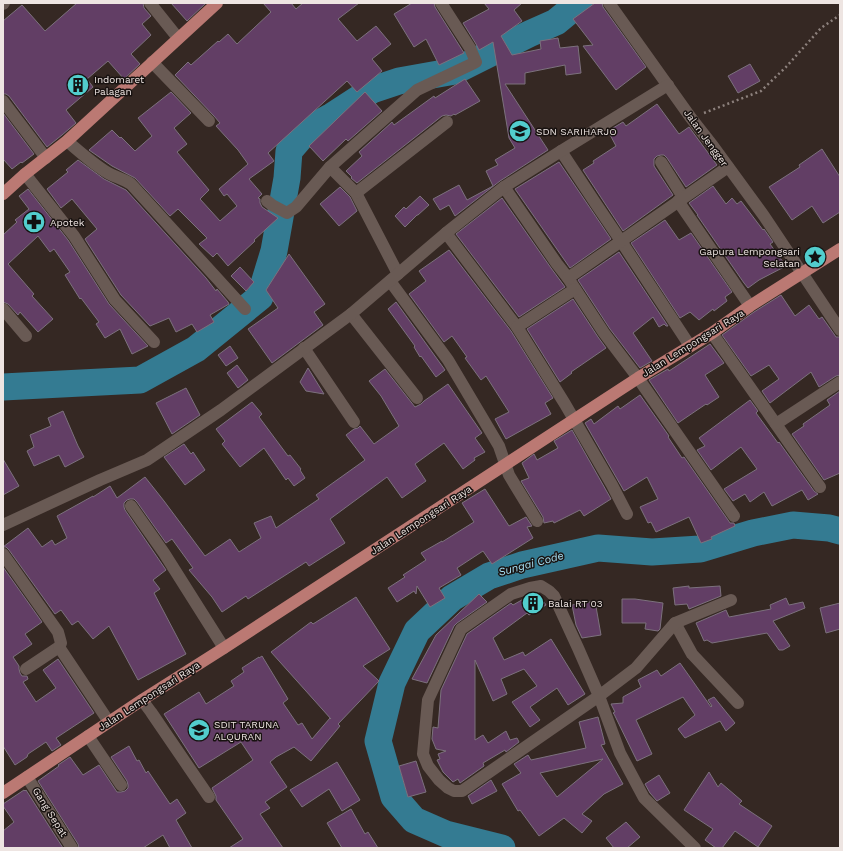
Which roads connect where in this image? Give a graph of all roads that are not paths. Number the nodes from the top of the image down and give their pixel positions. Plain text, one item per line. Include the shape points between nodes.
1 (150, 3) edge
2 (217, 3) edge
3 (441, 3) edge
4 (609, 3) edge
5 (178, 38) junction
6 (152, 62) junction
7 (668, 85) junction
8 (3, 101) edge
9 (209, 121) dead end
10 (447, 122) dead end
11 (67, 141) junction
12 (560, 151) junction
13 (46, 158) junction
14 (661, 162) dead end
15 (330, 167) junction
16 (728, 167) junction
17 (26, 174) junction
18 (504, 187) junction
19 (356, 193) junction
20 (3, 194) edge
21 (680, 199) junction
22 (270, 203) dead end
23 (446, 233) junction
24 (621, 241) junction
25 (840, 249) edge
26 (802, 273) junction
27 (394, 278) junction
28 (568, 278) junction
29 (575, 289) junction
30 (750, 306) junction
31 (245, 308) dead end
32 (3, 309) edge
33 (351, 314) junction
34 (517, 327) junction
35 (840, 330) edge
36 (712, 333) junction
37 (26, 336) dead end
38 (154, 342) dead end
39 (690, 346) junction
40 (304, 348) junction
41 (638, 378) junction
42 (840, 382) edge
43 (417, 398) dead end
44 (574, 421) junction
45 (354, 422) dead end
46 (776, 424) junction
47 (505, 465) junction
48 (820, 488) dead end
49 (131, 506) dead end
50 (628, 514) dead end
51 (734, 516) dead end
52 (537, 521) dead end
53 (3, 525) edge
54 (3, 554) edge
55 (731, 600) dead end
56 (675, 623) junction
57 (59, 647) junction
58 (224, 648) junction
59 (26, 669) dead end
60 (599, 696) junction
61 (142, 700) junction
62 (738, 703) dead end
63 (109, 722) junction
64 (88, 736) junction
65 (27, 777) junction
66 (121, 785) dead end
67 (3, 793) edge
68 (210, 797) dead end
69 (72, 848) edge
70 (695, 848) edge

1 - 5 street
2 - 5 main road
3 - 15 street via 476,62 417,90
4 - 7 street, Jalan Jengger
5 - 6 main road
6 - 9 street
6 - 11 main road
7 - 12 street
7 - 16 street, Jalan Jengger
8 - 13 street
10 - 19 street
11 - 13 main road
11 - 31 street via 100,168 131,184
12 - 18 street
12 - 24 street
13 - 17 main road
14 - 21 street
15 - 19 street
15 - 22 street via 296,207 287,213
16 - 21 street
16 - 26 street, Jalan Jengger
17 - 20 main road
17 - 38 street via 74,236 115,300
18 - 23 street
18 - 28 street
19 - 27 street
21 - 24 street
21 - 30 street
23 - 27 street
23 - 34 street
24 - 28 street
24 - 39 street
25 - 26 main road, Jalan Lempongsari Raya
26 - 30 main road, Jalan Lempongsari Raya
26 - 35 street, Jalan Jengger
27 - 33 street
27 - 47 street via 448,360 499,446
28 - 29 street
29 - 34 street
29 - 41 street
30 - 36 main road, Jalan Lempongsari Raya
32 - 37 street
33 - 40 street
33 - 43 street
34 - 44 street
36 - 39 main road, Jalan Lempongsari Raya
36 - 46 street
39 - 41 main road, Jalan Lempongsari Raya
40 - 45 street
40 - 53 street via 221,410 147,460
41 - 44 main road, Jalan Lempongsari Raya
41 - 51 street
42 - 46 street
44 - 47 main road, Jalan Lempongsari Raya
44 - 50 street
46 - 48 street
47 - 52 street
47 - 58 main road, Jalan Lempongsari Raya
49 - 58 street
54 - 57 street via 58,632 61,643
55 - 56 street
56 - 60 street via 636,668
56 - 62 street via 692,654
57 - 59 street
57 - 63 street
58 - 61 main road, Jalan Lempongsari Raya
60 - 60 street via 462,791 454,791 439,780 428,766 423,754 428,700 461,629 511,594 541,586 554,596
60 - 70 street via 620,753 644,798
61 - 63 main road, Jalan Lempongsari Raya
61 - 68 street
63 - 64 main road, Jalan Lempongsari Raya
64 - 65 main road, Jalan Lempongsari Raya
64 - 66 street
65 - 67 main road, Jalan Lempongsari Raya
65 - 69 street, Gang Sepat

